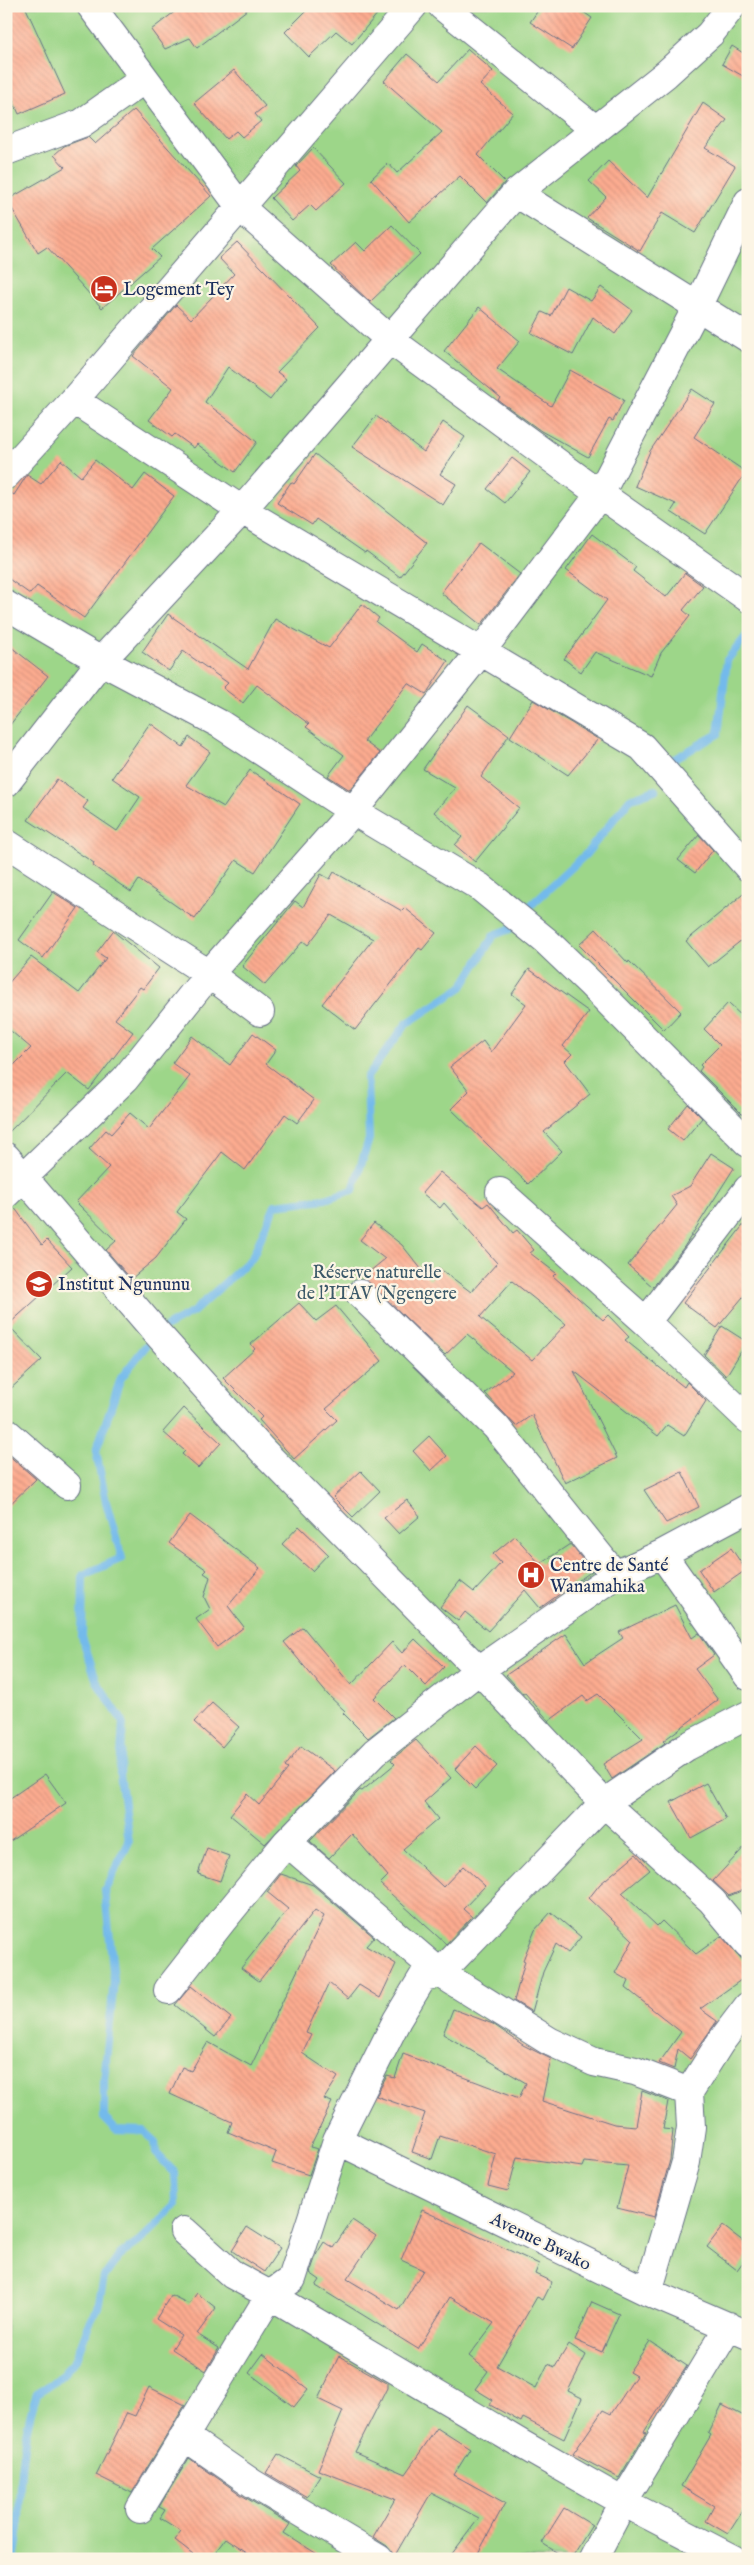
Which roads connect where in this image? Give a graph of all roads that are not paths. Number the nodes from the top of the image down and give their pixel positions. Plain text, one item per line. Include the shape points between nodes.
1 (91, 6) edge
2 (414, 6) edge
3 (442, 6) edge
4 (732, 6) edge
5 (143, 80) junction
6 (596, 130) junction
7 (6, 151) edge
8 (516, 194) junction
9 (748, 202) edge
10 (241, 208) junction
11 (698, 305) junction
12 (389, 338) junction
13 (748, 338) edge
14 (74, 400) junction
15 (6, 475) edge
16 (600, 494) junction
17 (242, 510) junction
18 (748, 598) edge
19 (6, 605) edge
20 (482, 650) junction
21 (101, 661) junction
22 (6, 783) edge
23 (353, 811) junction
24 (6, 843) edge
25 (748, 867) edge
26 (209, 974) junction
27 (260, 1012) dead end
28 (748, 1143) edge
29 (6, 1157) edge
30 (15, 1186) edge
31 (748, 1189) edge
32 (500, 1192) dead end
33 (360, 1294) dead end
34 (646, 1322) junction
35 (748, 1419) edge
36 (6, 1432) edge
37 (67, 1485) dead end
38 (748, 1508) edge
39 (662, 1554) junction
40 (615, 1575) junction
41 (479, 1670) junction
42 (748, 1676) edge
43 (748, 1715) edge
44 (604, 1803) junction
45 (287, 1842) junction
46 (748, 1944) edge
47 (440, 1973) junction
48 (168, 1990) dead end
49 (748, 2006) edge
50 (689, 2092) junction
51 (337, 2140) junction
52 (184, 2231) dead end
53 (648, 2292) junction
54 (270, 2295) junction
55 (738, 2330) edge
56 (184, 2436) junction
57 (623, 2502) junction
58 (140, 2509) dead end
59 (379, 2559) edge
60 (593, 2559) edge
61 (733, 2559) edge

1 - 5 street
2 - 10 street
3 - 6 street
4 - 6 street via 710,34
5 - 7 street via 82,123
5 - 10 street
6 - 8 street
8 - 11 street
8 - 12 street
9 - 11 street
10 - 12 street
10 - 14 street
11 - 13 street
11 - 16 street
12 - 16 street
12 - 17 street
14 - 15 street
14 - 17 street
16 - 18 street
16 - 20 street
17 - 20 street
17 - 21 street
19 - 21 street
20 - 23 street
20 - 25 street via 642,748
21 - 22 street
21 - 23 street via 220,724
23 - 26 street
23 - 28 street via 480,887 546,941
24 - 26 street
26 - 27 street
26 - 30 street via 125,1079
29 - 30 street
30 - 41 street via 156,1332 262,1450
31 - 34 street
32 - 34 street
33 - 40 street via 496,1427
34 - 35 street
36 - 37 street
38 - 39 street
39 - 40 street
39 - 42 street
40 - 41 street
41 - 44 street
41 - 45 street via 375,1752
43 - 44 street via 686,1747
44 - 46 street via 712,1901
44 - 47 street
45 - 47 street
45 - 48 street
47 - 50 street via 549,2041 594,2062 635,2071
47 - 51 street via 423,1977 397,2020
49 - 50 street
50 - 53 street via 691,2127 686,2162
51 - 53 street, Avenue Bwako
51 - 54 street via 292,2279
52 - 54 street via 232,2276
53 - 55 street, Avenue Bwako
54 - 56 street
54 - 57 street
55 - 57 street
56 - 58 street
56 - 59 street via 252,2483
57 - 60 street
57 - 61 street

